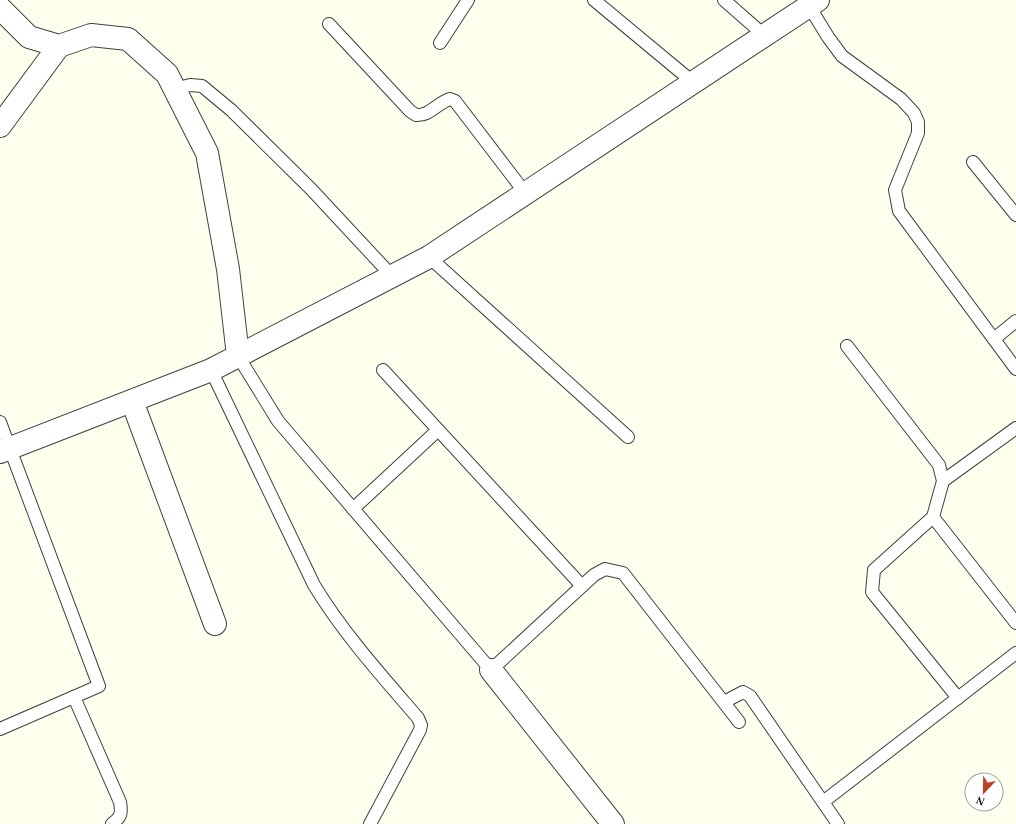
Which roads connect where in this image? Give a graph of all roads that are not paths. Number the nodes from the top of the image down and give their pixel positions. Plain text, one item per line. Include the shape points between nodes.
1 (468, 0) edge
2 (594, 0) edge
3 (724, 0) edge
4 (814, 3) edge
5 (0, 8) edge
6 (329, 24) dead end
7 (765, 36) junction
8 (440, 43) dead end
9 (59, 46) junction
10 (694, 83) junction
11 (175, 89) junction
12 (0, 126) edge
13 (973, 162) dead end
14 (526, 194) junction
15 (1016, 215) edge
16 (429, 257) junction
17 (392, 276) junction
18 (1016, 322) edge
19 (994, 339) junction
20 (847, 346) dead end
21 (238, 356) junction
22 (1016, 369) edge
23 (212, 370) junction
24 (383, 370) dead end
25 (132, 401) junction
26 (0, 422) edge
27 (1016, 428) edge
28 (438, 430) junction
29 (628, 437) dead end
30 (5, 450) edge
31 (943, 481) junction
32 (353, 508) junction
33 (933, 517) junction
34 (582, 586) junction
35 (1016, 623) edge
36 (215, 624) dead end
37 (1016, 653) edge
38 (491, 670) junction
39 (74, 697) junction
40 (958, 698) junction
41 (724, 702) junction
42 (739, 722) dead end
43 (0, 729) edge
44 (823, 802) junction
45 (112, 824) edge
46 (370, 824) edge
47 (613, 824) edge
48 (838, 824) edge

1 - 8 lane
2 - 10 lane
3 - 7 lane
4 - 7 street
4 - 19 lane via 828,37 842,56 900,99 914,113 918,122 918,133 895,190 899,211
5 - 9 street via 29,37
6 - 14 lane via 416,115 426,114 450,98 455,101
7 - 10 street
9 - 11 street via 91,35 128,39 167,74
9 - 12 street
10 - 14 street
11 - 17 lane via 190,85 202,86 231,110 311,189
11 - 21 street via 207,153 228,269
13 - 15 lane
14 - 16 street
16 - 17 street
16 - 29 lane
17 - 21 street
18 - 19 lane
19 - 22 lane
20 - 31 lane via 939,465
21 - 23 street
21 - 32 lane via 278,421
23 - 25 street
23 - 46 lane via 314,584 332,614 418,718 421,726
24 - 28 lane
25 - 30 street
25 - 36 street
26 - 30 lane
27 - 31 lane
28 - 32 lane
28 - 34 lane
30 - 39 lane via 99,686
31 - 33 lane
32 - 38 lane
33 - 35 lane
33 - 40 lane via 874,570 872,592
34 - 38 lane
34 - 41 lane via 605,569 623,573
37 - 40 lane
38 - 47 street
39 - 43 lane
39 - 45 lane via 120,802 120,817
40 - 44 lane
41 - 42 lane
41 - 44 lane via 743,692 750,696
44 - 48 lane

